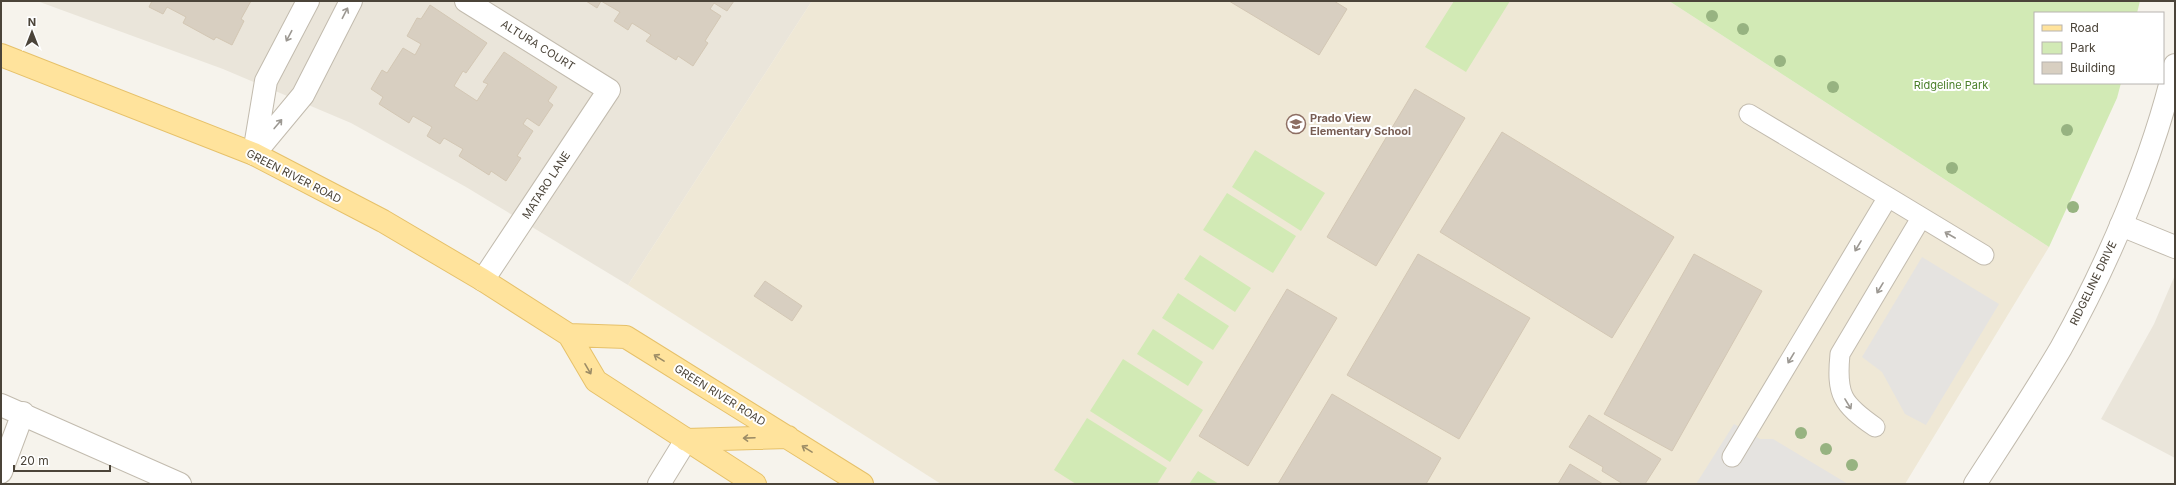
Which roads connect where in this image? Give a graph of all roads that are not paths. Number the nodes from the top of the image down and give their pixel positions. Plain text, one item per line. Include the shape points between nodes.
1 (308, 1) edge
2 (351, 1) edge
3 (466, 1) edge
4 (489, 7) edge
5 (1, 55) edge
6 (2175, 65) edge
7 (609, 90) joint
8 (1749, 114) dead end
9 (254, 154) junction
10 (1888, 197) junction
11 (1922, 218) junction
12 (2121, 225) junction
13 (2175, 246) edge
14 (1984, 255) dead end
15 (483, 280) junction
16 (569, 335) junction
17 (1, 405) edge
18 (23, 413) junction
19 (1875, 426) dead end
20 (788, 437) junction
21 (686, 440) junction
22 (1732, 457) dead end
23 (1, 472) edge
24 (180, 484) edge
25 (659, 484) edge
26 (755, 484) edge
27 (862, 484) edge
28 (1975, 484) edge

1 -> 9 street via 266,81
9 -> 2 street via 303,95
3 - 4 street, ALTURA COURT
4 - 7 street, ALTURA COURT
5 - 9 main road, GREEN RIVER ROAD
6 - 12 street, RIDGELINE DRIVE via 2151,146
7 - 15 street, MATARO LANE
8 - 10 lane
9 - 15 main road, GREEN RIVER ROAD via 383,221
10 - 11 lane
10 -> 22 lane
14 -> 11 lane
11 -> 19 lane via 1840,354 1838,375 1841,392 1851,410
12 - 13 street
12 - 28 street, RIDGELINE DRIVE via 2060,349
15 - 16 main road, GREEN RIVER ROAD
20 -> 16 main road, GREEN RIVER ROAD via 626,337
16 -> 21 main road, GREEN RIVER ROAD via 596,382
17 - 18 street
18 - 23 street
18 - 24 street
20 -> 21 main road
27 -> 20 main road, GREEN RIVER ROAD
21 - 25 street
21 - 26 main road, GREEN RIVER ROAD

